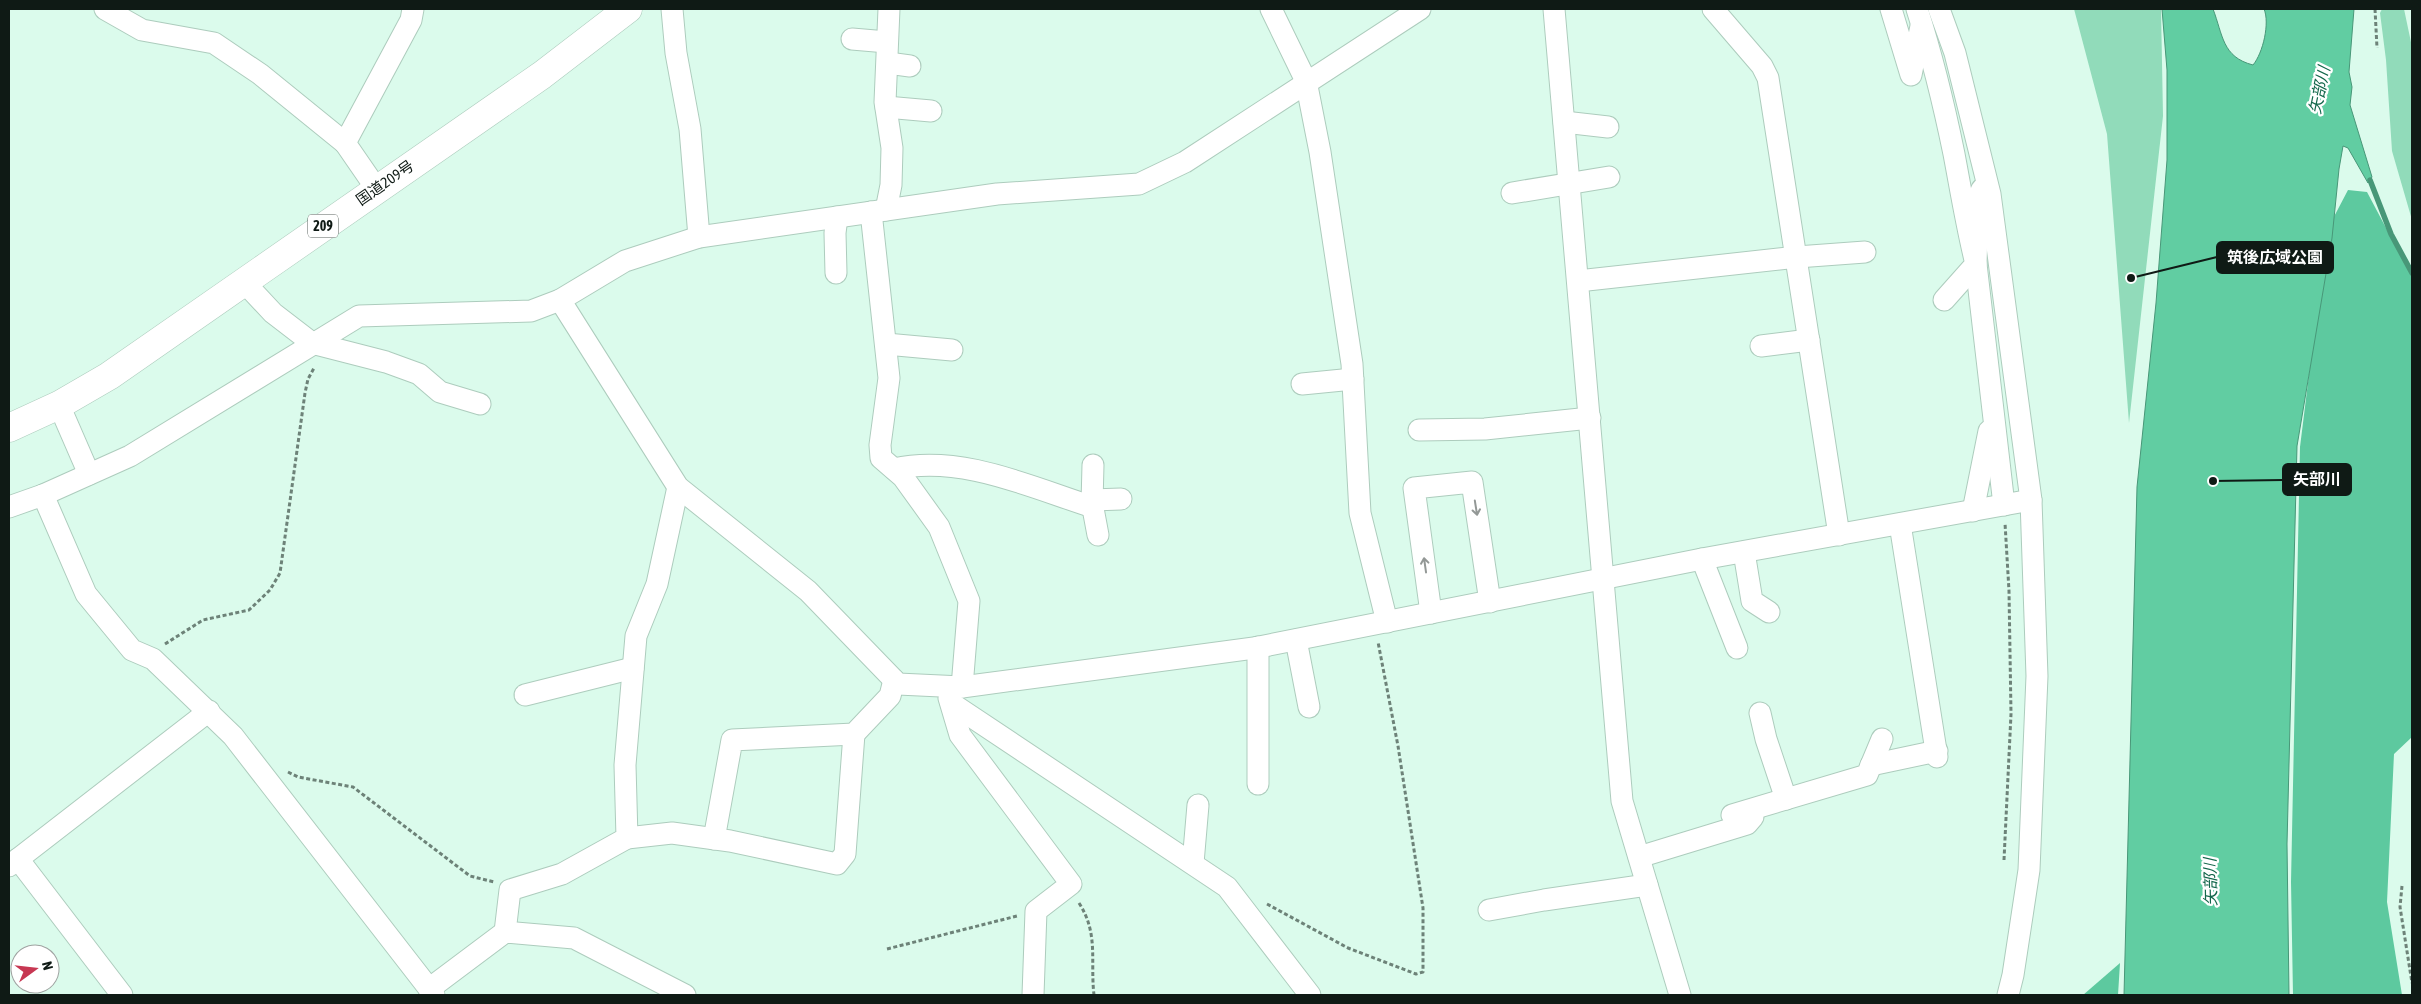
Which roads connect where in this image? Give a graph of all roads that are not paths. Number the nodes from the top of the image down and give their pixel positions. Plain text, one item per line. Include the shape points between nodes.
1 (105, 9) edge
2 (413, 9) edge
3 (628, 9) edge
4 (672, 9) edge
5 (889, 9) edge
6 (1271, 9) edge
7 (1420, 9) edge
8 (1554, 9) edge
9 (1713, 9) edge
10 (1890, 9) edge
11 (1939, 9) edge
12 (1919, 16) edge
13 (852, 39) dead end
14 (887, 42) junction
15 (888, 63) junction
16 (910, 66) dead end
17 (1306, 81) junction
18 (886, 107) junction
19 (931, 112) dead end
20 (1564, 122) junction
21 (1608, 128) dead end
22 (345, 143) junction
23 (1609, 177) dead end
24 (1986, 180) junction
25 (1570, 185) junction
26 (376, 188) junction
27 (1512, 194) dead end
28 (879, 211) junction
29 (837, 217) junction
30 (699, 237) junction
31 (1865, 252) dead end
32 (1797, 257) junction
33 (1976, 264) junction
34 (836, 273) dead end
35 (1578, 281) junction
36 (244, 282) junction
37 (560, 300) junction
38 (1983, 319) junction
39 (1809, 340) junction
40 (886, 344) junction
41 (319, 345) junction
42 (1760, 346) dead end
43 (952, 350) dead end
44 (2011, 352) junction
45 (1353, 379) junction
46 (1302, 384) dead end
47 (480, 404) dead end
48 (59, 405) junction
49 (1993, 412) junction
50 (1590, 418) junction
51 (9, 428) edge
52 (1419, 430) dead end
53 (1093, 465) dead end
54 (894, 469) junction
55 (89, 474) junction
56 (678, 487) junction
57 (43, 495) junction
58 (1120, 499) dead end
59 (2031, 500) junction
60 (1092, 504) junction
61 (2004, 505) junction
62 (9, 507) edge
63 (1973, 511) junction
64 (1900, 524) junction
65 (1098, 535) dead end
66 (1839, 535) junction
67 (1744, 552) junction
68 (1702, 559) junction
69 (1604, 580) junction
70 (1490, 602) junction
71 (1769, 612) dead end
72 (1431, 613) junction
73 (1381, 623) junction
74 (1296, 640) junction
75 (1258, 647) junction
76 (1738, 648) dead end
77 (633, 668) junction
78 (894, 680) junction
79 (953, 692) junction
80 (525, 695) dead end
81 (1309, 707) dead end
82 (209, 711) junction
83 (1760, 713) dead end
84 (854, 734) junction
85 (1882, 739) dead end
86 (1871, 766) junction
87 (1258, 784) dead end
88 (1786, 799) junction
89 (1198, 804) dead end
90 (627, 838) junction
91 (714, 839) junction
92 (1639, 857) junction
93 (13, 862) edge
94 (1193, 863) junction
95 (1647, 885) junction
96 (1489, 910) dead end
97 (505, 932) junction
98 (431, 992) edge
99 (122, 995) edge
100 (685, 995) edge
101 (1033, 995) edge
102 (1310, 995) edge
103 (1680, 995) edge
104 (2008, 995) edge

1 - 22 street via 142,30 214,43 260,74
2 - 22 street
3 - 26 highway, 国道209号 / 209 via 542,75
4 - 30 street via 676,53 690,129
5 - 14 street
6 - 17 street
7 - 17 street
8 - 20 street
9 - 32 street via 1762,66 1768,78
10 - 12 street via 1911,75
11 - 24 street via 1955,53
12 - 33 street via 1954,153
13 - 14 street
14 - 15 street
15 - 16 street
15 - 18 street
17 - 28 street via 1185,162 1139,184 997,194
17 - 45 street via 1320,152
18 - 19 street
18 - 28 street via 892,148 891,184
20 - 21 street
20 - 25 street
22 - 26 street
23 - 25 street
24 - 33 street via 1978,198
24 - 44 street
25 - 27 street
25 - 35 street
26 - 36 highway, 国道209号 / 209
28 - 29 street
28 - 40 street
29 - 30 street
29 - 34 street
30 - 37 street via 625,261
31 - 32 street
32 - 35 street
32 - 39 street
33 - 38 street
33 - 38 street via 1947,297
35 - 50 street
36 - 41 street via 273,312
36 - 48 highway, 国道209号 / 209 via 109,376
37 - 41 street via 531,311 360,316
37 - 56 street
38 - 49 street
39 - 42 street
39 - 66 street
40 - 43 street
40 - 54 street via 889,378 881,458
41 - 47 street via 411,371 440,392
41 - 55 street via 130,456
44 - 49 street
44 - 59 street
45 - 46 street
45 - 73 street via 1360,513
48 - 51 highway, 国道209号 / 209
48 - 55 street
49 - 61 street
49 - 63 street
50 - 52 street via 1485,429
50 - 69 street
53 - 60 street
54 - 60 street via 910,465 945,465 988,473
54 - 79 street via 924,503 938,527 969,601
55 - 57 street
56 - 77 street via 657,584 636,636
56 - 78 street via 808,591
57 - 62 street
57 - 82 street via 86,594 132,650 153,659
58 - 60 street
59 - 61 street
59 - 104 street via 2037,676 2030,850 2015,966
60 - 65 street
61 - 63 street
63 - 64 street
64 - 66 street
64 - 86 street via 1937,754
66 - 67 street
67 - 68 street
67 - 71 street via 1752,601
68 - 69 street
68 - 76 street
69 - 70 street
69 - 92 street via 1622,801
70 - 72 street
72 -> 70 street via 1414,488 1472,482
72 - 73 street
73 - 74 street
74 - 75 street
74 - 81 street
75 - 79 street
75 - 87 street
77 - 80 street
77 - 90 street via 625,765
78 - 79 street via 898,684
78 - 84 street via 890,696
79 - 94 street
79 - 101 street via 960,735 1071,884 1036,911
82 - 93 street
82 - 98 street via 233,736
83 - 88 street
84 - 91 street via 732,740
84 - 91 street via 845,854 837,864
85 - 86 street
86 - 88 street via 1867,775
88 - 92 street via 1741,813 1753,817 1747,824
89 - 94 street
90 - 91 street via 672,833
90 - 97 street via 562,874 510,890
92 - 95 street
93 - 99 street
94 - 102 street via 1227,887
95 - 96 street
95 - 103 street
97 - 98 street
97 - 100 street via 574,938

